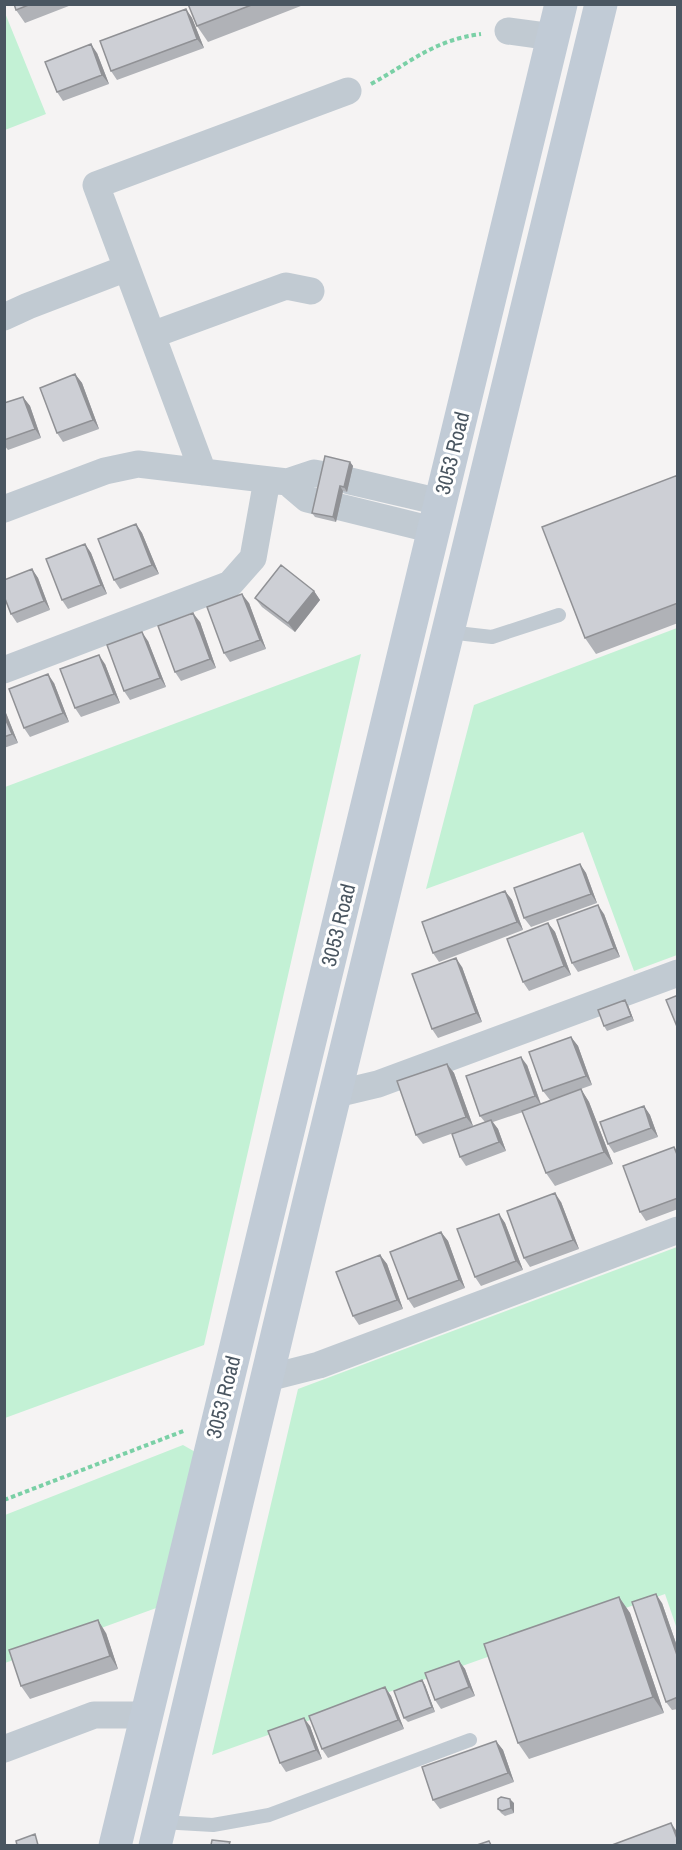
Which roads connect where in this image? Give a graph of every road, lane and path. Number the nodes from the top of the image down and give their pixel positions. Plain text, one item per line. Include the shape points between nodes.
1 (561, 4) edge
2 (601, 4) edge
3 (508, 31) joint
4 (553, 37) junction
5 (348, 91) joint
6 (127, 268) junction
7 (311, 291) dead end
8 (4, 317) edge
9 (152, 335) junction
10 (203, 472) junction
11 (277, 481) junction
12 (4, 509) edge
13 (437, 516) junction
14 (559, 615) dead end
15 (448, 632) junction
16 (4, 670) edge
17 (678, 973) edge
18 (336, 1094) junction
19 (678, 1230) edge
20 (268, 1378) junction
21 (218, 1417) junction
22 (4, 1500) edge
23 (147, 1715) junction
24 (470, 1740) dead end
25 (4, 1749) edge
26 (158, 1834) edge
27 (115, 1845) edge

1 - 4 main road, 3053 Road
2 - 15 main road, 3053 Road
3 - 4 street
3 - 5 path via 465,36 430,48 372,84
4 - 13 main road, 3053 Road
5 - 6 street via 96,185
6 - 8 street
6 - 9 street
7 - 9 street via 286,286
9 - 10 street
10 - 11 street
10 - 12 street via 138,464 105,471
11 - 13 street via 308,499 329,504
11 - 13 street via 314,473 337,478
11 - 16 street via 253,558 230,584
13 - 21 main road, 3053 Road
14 - 15 lane via 492,637
15 - 18 main road, 3053 Road
17 - 18 street via 378,1084
18 - 20 main road, 3053 Road
19 - 20 street via 319,1365
20 - 26 main road, 3053 Road
21 - 22 path
21 - 23 main road, 3053 Road
23 - 25 street via 94,1715
23 - 27 main road, 3053 Road
24 - 26 lane via 269,1815

